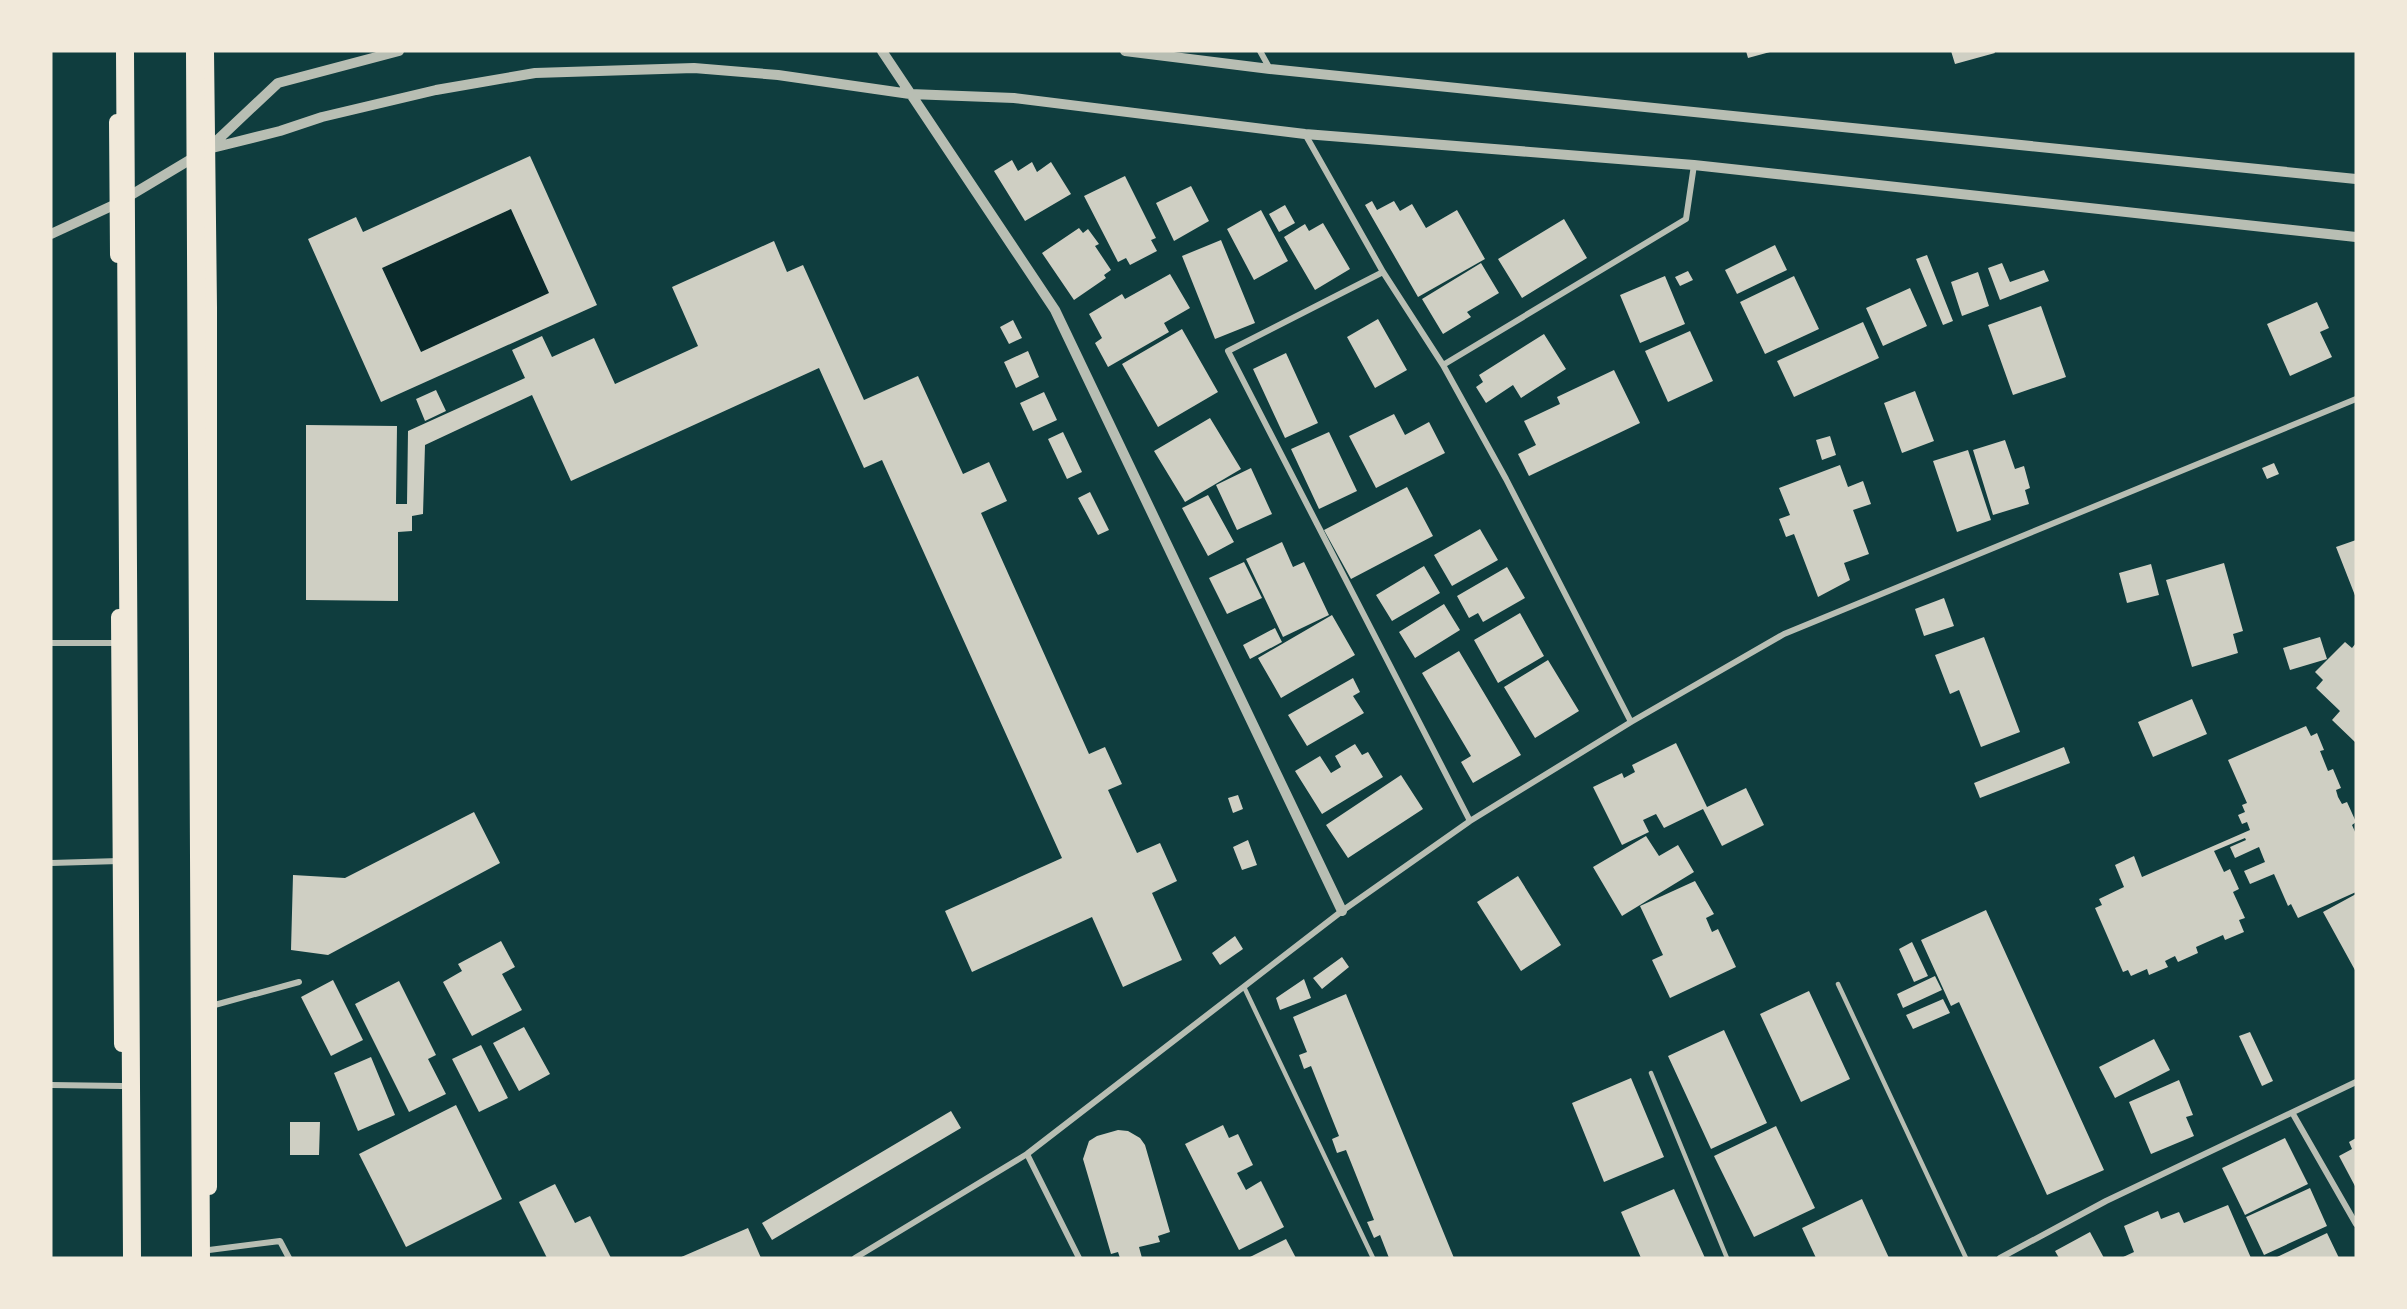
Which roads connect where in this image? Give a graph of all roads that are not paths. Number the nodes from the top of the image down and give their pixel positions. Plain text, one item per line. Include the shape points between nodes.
1 (117, 51) edge
2 (125, 51) edge
3 (195, 51) edge
4 (206, 51) edge
5 (399, 51) edge
6 (882, 51) edge
7 (1125, 51) edge
8 (1260, 51) edge
9 (1270, 69) junction
10 (910, 94) junction
11 (1305, 134) junction
12 (208, 149) junction
13 (1694, 165) junction
14 (2356, 179) edge
15 (116, 204) junction
16 (51, 234) edge
17 (2356, 237) edge
18 (1383, 272) junction
19 (1443, 365) junction
20 (2356, 399) edge
21 (51, 643) edge
22 (119, 643) junction
23 (1631, 722) junction
24 (1470, 821) junction
25 (120, 861) junction
26 (51, 863) edge
27 (1342, 911) junction
28 (300, 982) dead end
29 (1838, 984) dead end
30 (1244, 987) junction
31 (211, 1006) junction
32 (1651, 1073) dead end
33 (2356, 1082) edge
34 (51, 1085) edge
35 (122, 1086) junction
36 (2293, 1114) junction
37 (1027, 1154) junction
38 (2356, 1224) edge
39 (206, 1255) edge
40 (864, 1256) edge
41 (124, 1258) edge
42 (132, 1258) edge
43 (289, 1258) edge
44 (855, 1258) edge
45 (1079, 1258) edge
46 (1372, 1258) edge
47 (1726, 1258) edge
48 (1966, 1258) edge
49 (2000, 1258) edge

1 - 15 highway
2 - 42 highway
3 - 39 highway
4 - 12 highway
5 - 12 street via 278,83
6 - 10 street
7 - 9 street
8 - 9 street
9 - 14 street
10 - 11 street via 1014,98
10 - 12 street via 778,75 694,68 535,73 436,90
10 - 27 street via 1055,310
11 - 13 street
11 - 18 street
12 - 15 street
12 - 31 highway
13 - 17 street
13 - 19 street via 1686,219
15 - 16 street
15 - 22 highway via 120,321
18 - 19 street
18 - 24 street via 1228,351
19 - 23 street
20 - 23 street via 1784,634
21 - 22 street
22 - 25 highway
23 - 24 street
24 - 27 street
25 - 26 street
25 - 35 highway
27 - 30 street
28 - 31 street
29 - 48 lane
30 - 37 street
30 - 46 lane
31 - 39 highway
32 - 47 lane
33 - 36 street
34 - 35 street
35 - 41 highway
36 - 38 street
36 - 49 street via 2106,1201
37 - 40 street
37 - 45 street
39 - 43 street via 280,1241
40 - 44 street

